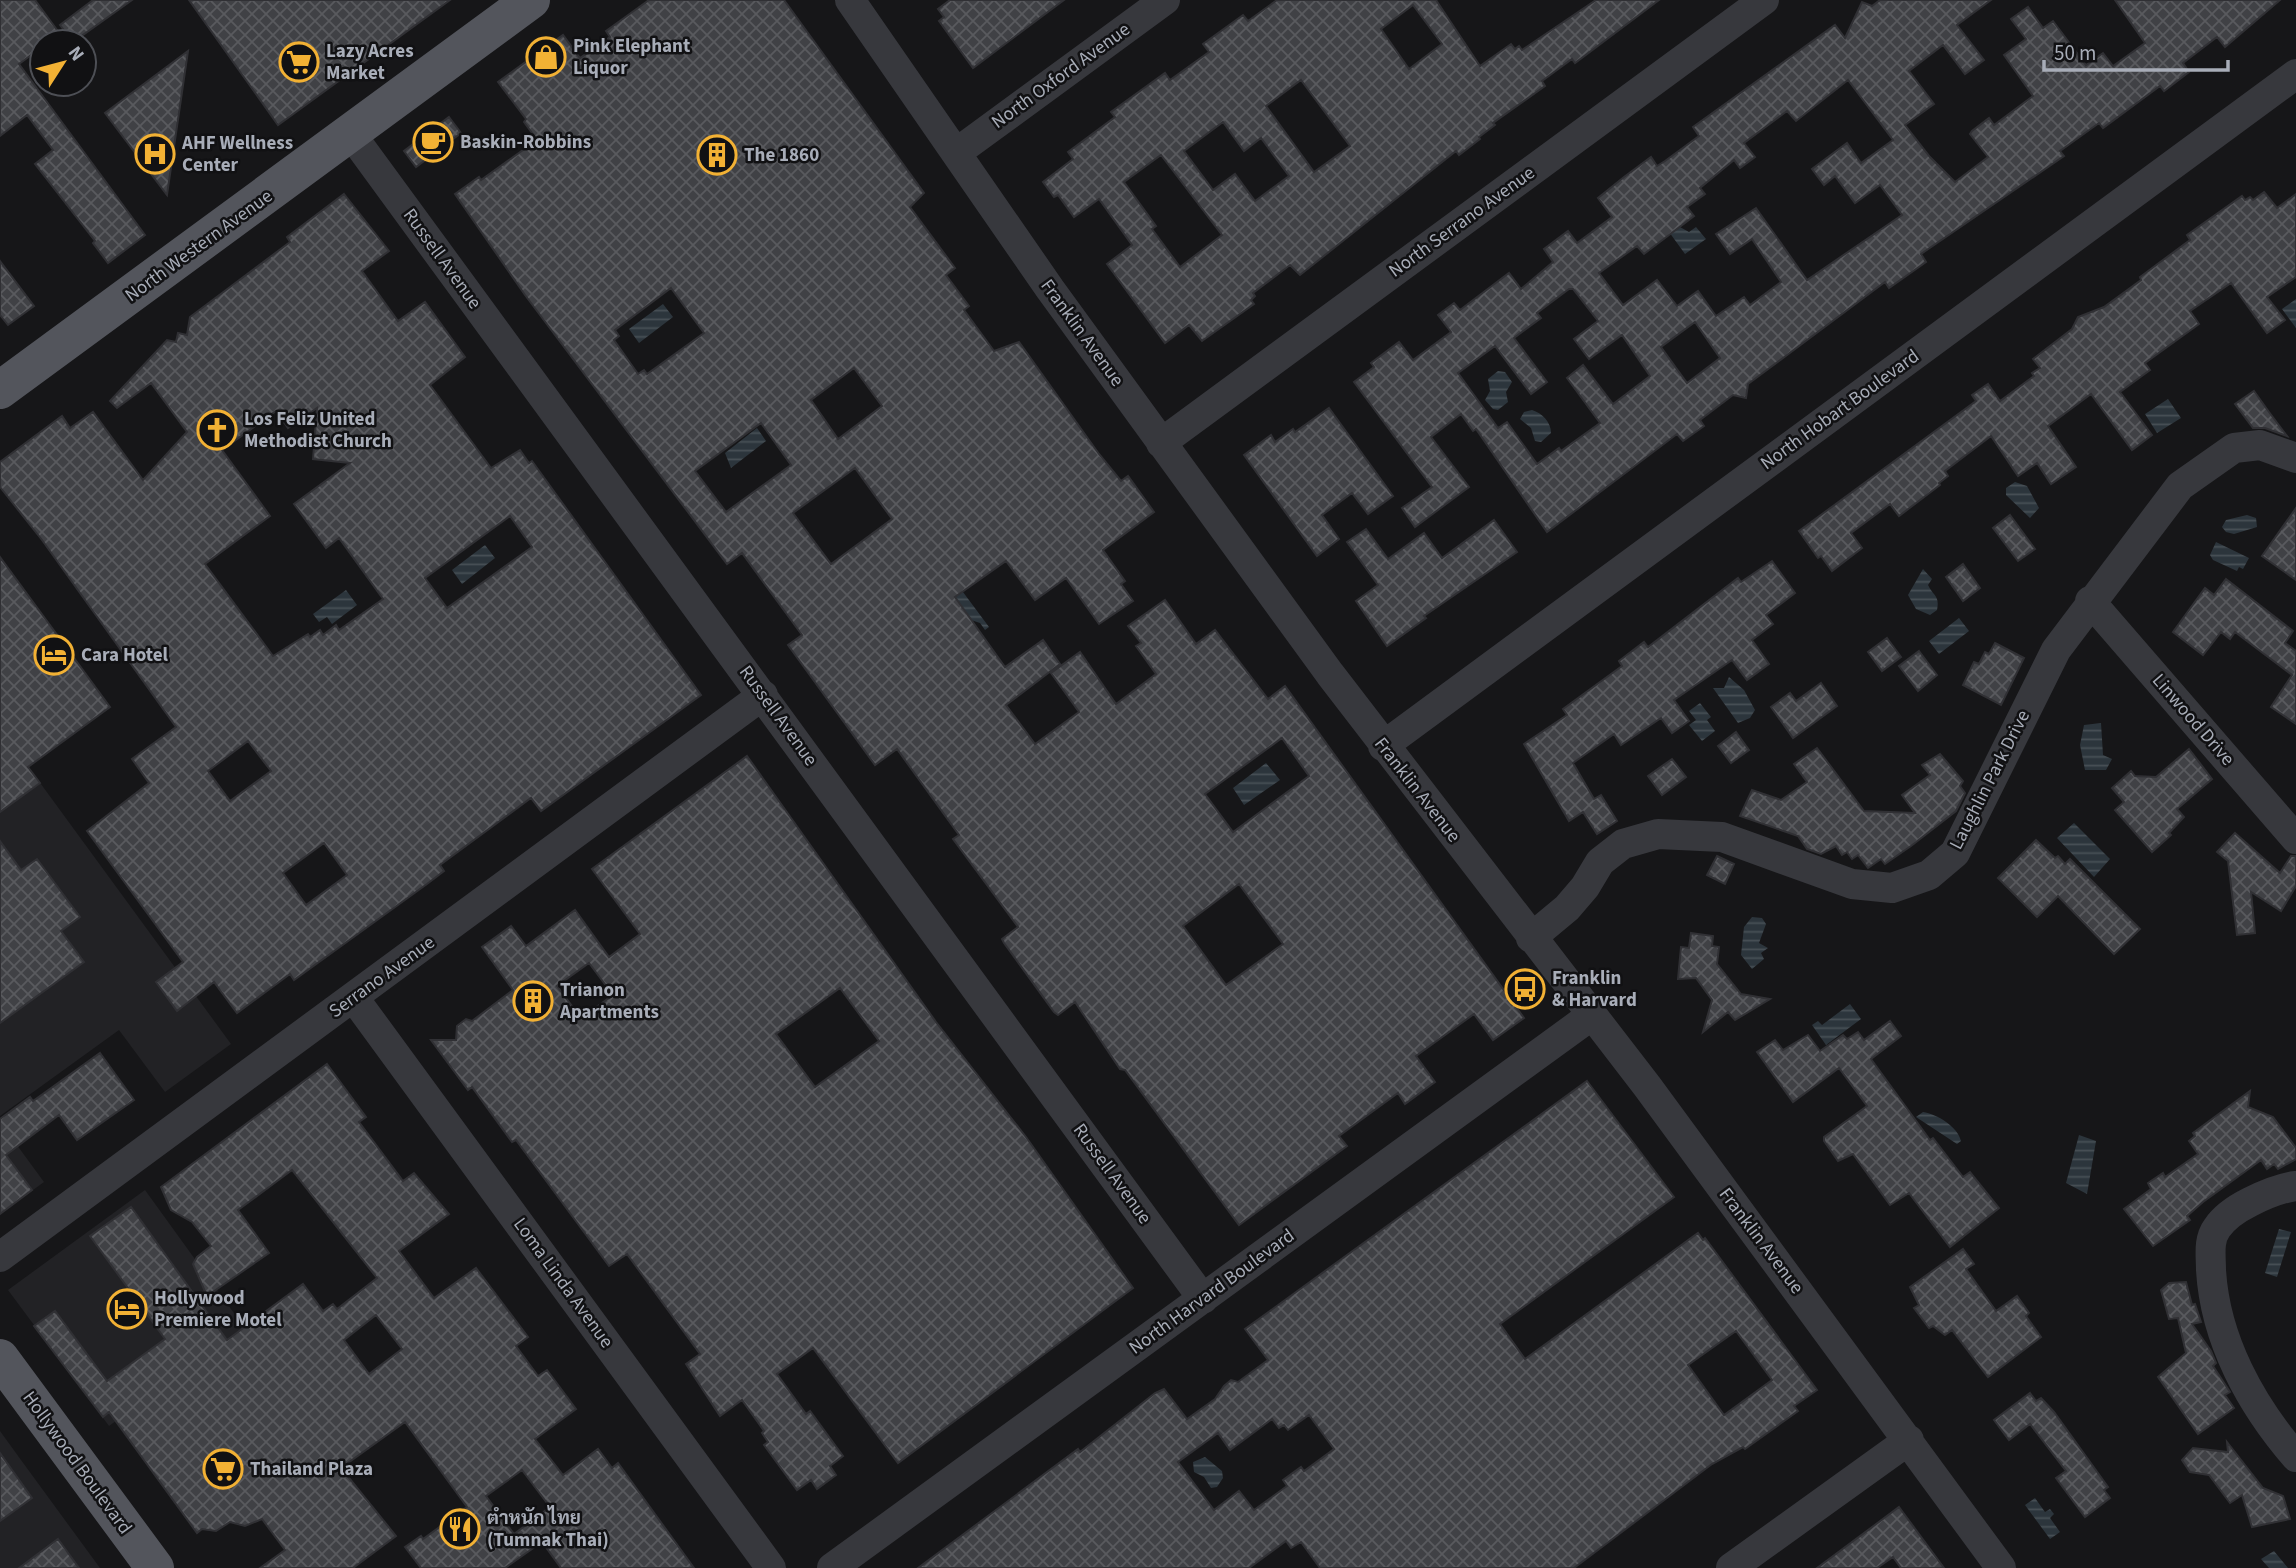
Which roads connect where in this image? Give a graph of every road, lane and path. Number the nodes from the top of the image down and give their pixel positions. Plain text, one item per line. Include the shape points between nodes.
1 (531, 0) edge
2 (850, 0) edge
3 (1165, 0) edge
4 (1763, 0) edge
5 (2296, 74) edge
6 (351, 134) junction
7 (956, 153) junction
8 (0, 390) edge
9 (1161, 443) junction
10 (2296, 458) edge
11 (2090, 601) junction
12 (763, 695) junction
13 (1383, 746) junction
14 (2296, 839) edge
15 (1531, 938) junction
16 (354, 998) junction
17 (1592, 1014) junction
18 (2296, 1186) edge
19 (0, 1257) edge
20 (1203, 1299) junction
21 (0, 1357) edge
22 (1909, 1440) junction
23 (2296, 1457) edge
24 (155, 1568) edge
25 (771, 1568) edge
26 (832, 1568) edge
27 (1731, 1568) edge
28 (2001, 1568) edge

1 - 6 main road, North Western Avenue
2 - 7 street, Franklin Avenue
3 - 7 street, North Oxford Avenue
4 - 9 street, North Serrano Avenue
5 - 13 street, North Hobart Boulevard
6 - 8 main road, North Western Avenue
6 - 12 street, Russell Avenue
7 - 9 street, Franklin Avenue
9 - 13 street, Franklin Avenue
10 - 11 street, Laughlin Park Drive via 2260,445 2234,448 2215,459 2180,485
11 - 14 street, Linwood Drive
11 - 15 street, Laughlin Park Drive via 2056,650 1955,853 1929,875 1892,888 1852,884 1722,837 1658,834 1623,844 1600,862 1567,908
12 - 16 street, Serrano Avenue
12 - 20 street, Russell Avenue
13 - 15 street, Franklin Avenue
15 - 17 street, Franklin Avenue
16 - 19 street, Serrano Avenue
16 - 25 street, Loma Linda Avenue
17 - 20 street, North Harvard Boulevard
17 - 22 street, Franklin Avenue
18 - 23 street via 2237,1208 2216,1228 2210,1244 2213,1296 2232,1360 2277,1435
20 - 26 street, North Harvard Boulevard
21 - 24 main road, Hollywood Boulevard
22 - 27 street
22 - 28 street, Franklin Avenue

